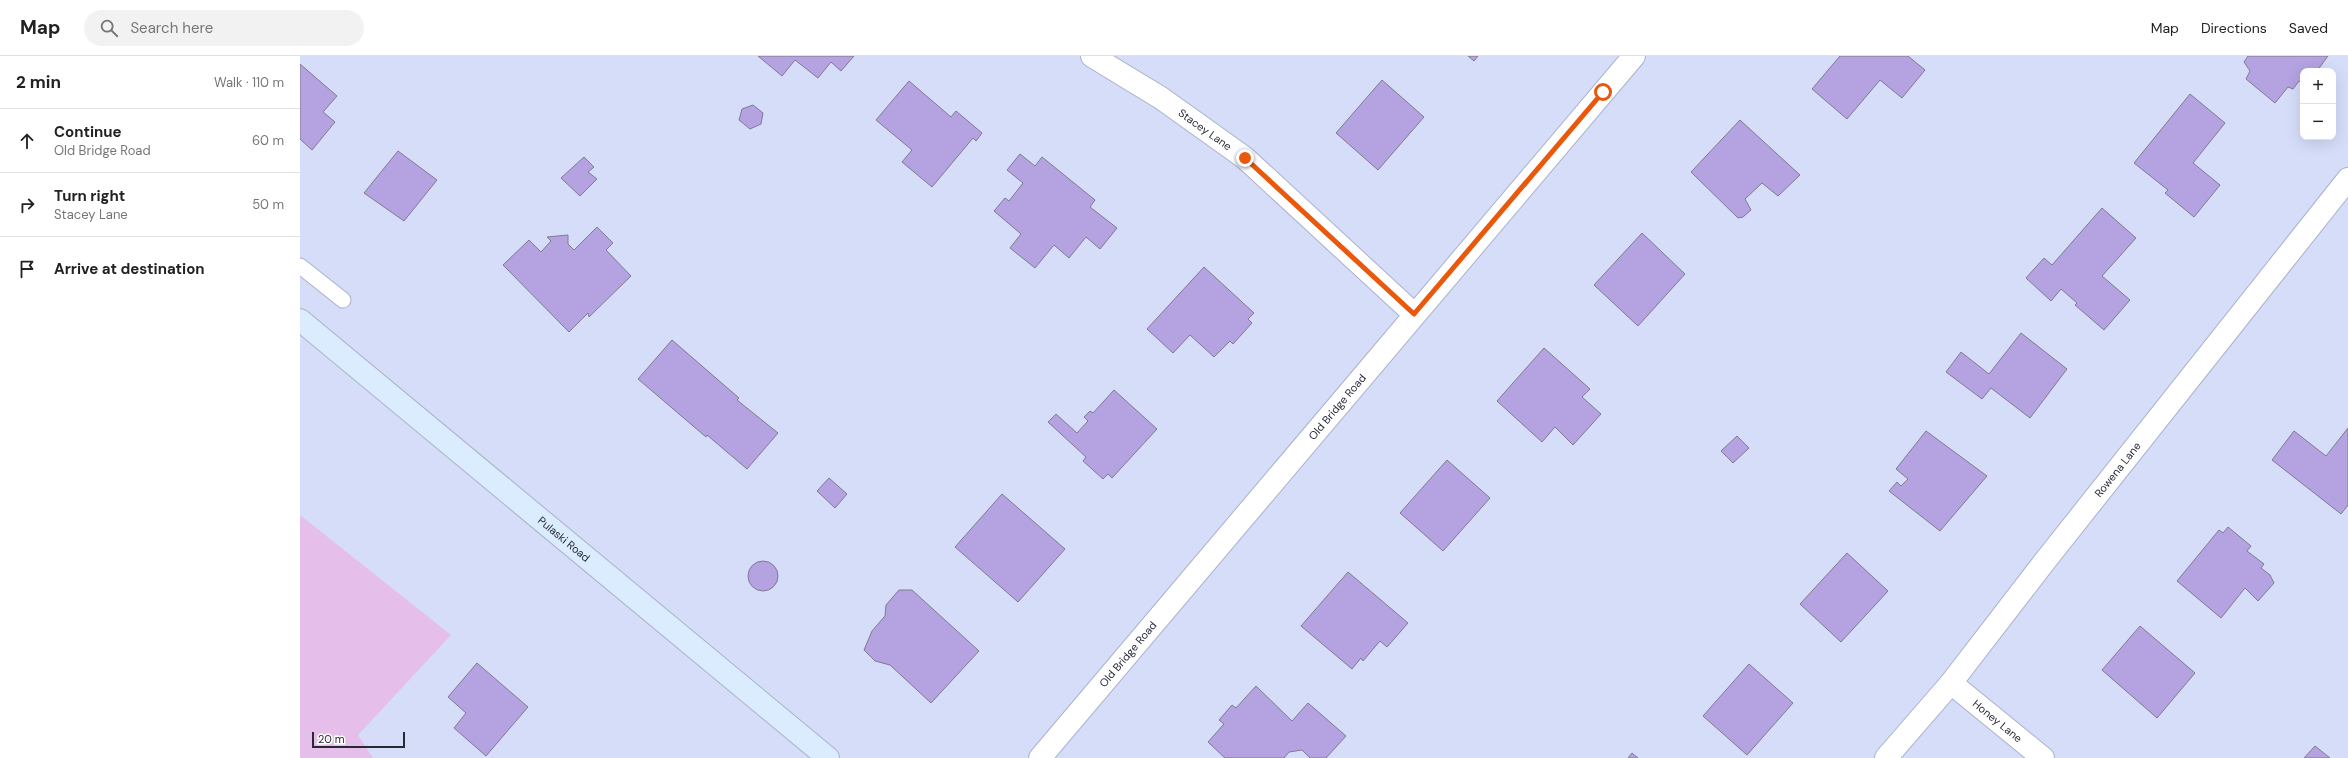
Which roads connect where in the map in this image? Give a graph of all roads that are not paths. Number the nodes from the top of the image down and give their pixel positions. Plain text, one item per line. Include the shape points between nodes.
1 (1092, 56) edge
2 (1634, 56) edge
3 (2348, 179) edge
4 (300, 266) edge
5 (343, 300) dead end
6 (1414, 314) junction
7 (300, 320) edge
8 (1951, 683) junction
9 (828, 758) edge
10 (1040, 758) edge
11 (1886, 758) edge
12 (2044, 758) edge

1 - 6 street, Stacey Lane via 1161,98 1245,158
2 - 6 street, Old Bridge Road
3 - 8 street, Rowena Lane
4 - 5 lane
6 - 10 street, Old Bridge Road
7 - 9 main road, Pulaski Road
8 - 11 street, Rowena Lane
8 - 12 street, Honey Lane

